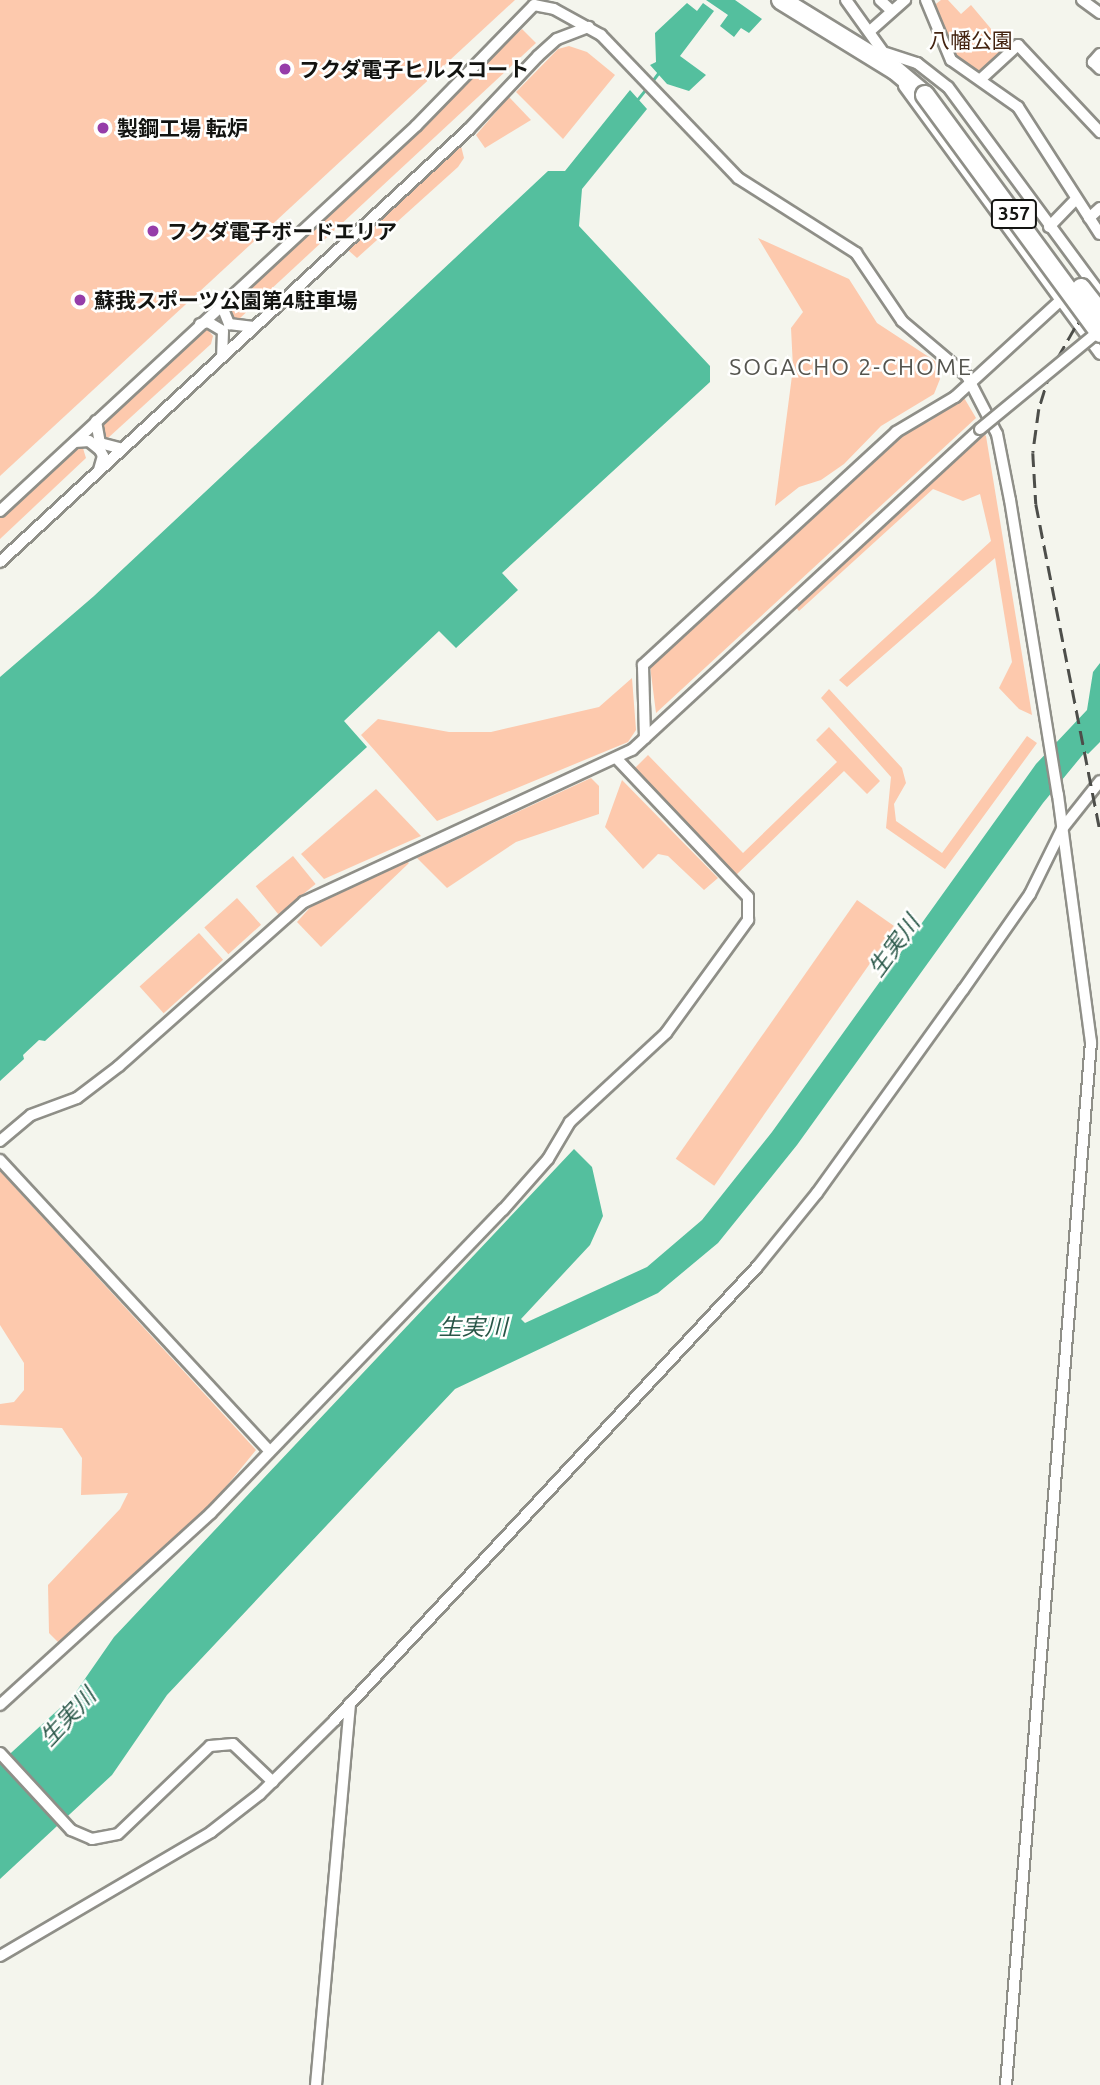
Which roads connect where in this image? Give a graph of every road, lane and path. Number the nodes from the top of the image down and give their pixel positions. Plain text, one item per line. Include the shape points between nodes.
1 (781, 0) edge
2 (802, 0) edge
3 (846, 0) edge
4 (880, 0) edge
5 (905, 0) edge
6 (1082, 0) edge
7 (931, 2) edge
8 (892, 11) junction
9 (1100, 13) edge
10 (589, 27) junction
11 (870, 32) junction
12 (886, 53) junction
13 (1100, 54) edge
14 (1100, 69) edge
15 (895, 70) junction
16 (982, 78) junction
17 (926, 97) junction
18 (1098, 127) edge
19 (1076, 200) junction
20 (1100, 208) edge
21 (1089, 218) junction
22 (1049, 227) junction
23 (1100, 234) edge
24 (1100, 293) edge
25 (1061, 300) junction
26 (221, 304) junction
27 (1100, 304) edge
28 (1100, 312) edge
29 (200, 324) junction
30 (1080, 326) junction
31 (254, 327) junction
32 (1100, 332) edge
33 (1100, 354) edge
34 (222, 357) junction
35 (970, 382) junction
36 (96, 421) junction
37 (72, 443) junction
38 (121, 449) junction
39 (98, 471) junction
40 (0, 511) edge
41 (1, 559) edge
42 (645, 738) junction
43 (617, 759) junction
44 (1100, 782) edge
45 (1062, 829) junction
46 (0, 1141) edge
47 (0, 1160) edge
48 (269, 1451) junction
49 (350, 1703) junction
50 (0, 1705) edge
51 (0, 1753) edge
52 (272, 1782) junction
53 (0, 1956) edge
54 (316, 2085) edge
55 (1006, 2085) edge

1 - 15 highway, 357
2 - 12 highway, 357
3 - 11 street
4 - 8 street
5 - 8 street
6 - 9 street
7 - 16 street via 951,60
8 - 11 street
10 - 26 street via 544,6 526,9 484,61
10 - 31 street via 558,39 538,56 469,129
10 - 35 street via 738,178 856,253 902,321 953,361
11 - 12 street
12 - 15 street
12 - 17 highway, 357
12 - 22 street via 917,64 947,87
13 - 14 street via 1093,62
15 - 17 highway, 357
16 - 18 street via 1018,45
16 - 19 street via 1018,107
17 - 25 street
17 - 28 highway, 357, bridge
17 - 32 highway, 357, bridge
19 - 21 street
19 - 22 street
20 - 21 street
21 - 23 street
22 - 24 street
25 - 30 street
25 - 35 street
26 - 29 street
26 - 31 street via 229,324
27 - 30 street
29 - 34 street via 208,321 223,331
29 - 36 street
30 - 33 street
31 - 34 street
32 - 42 street, bridge via 979,429
34 - 38 street
35 - 42 street via 931,414 896,432 643,665
35 - 45 street via 997,434
36 - 37 street
36 - 38 street via 100,443
37 - 39 street via 89,441 100,450 103,456
37 - 40 street
38 - 39 street
39 - 41 street
42 - 43 street
43 - 46 street via 304,902 119,1066 77,1098 31,1115
43 - 48 street via 748,897 748,920 666,1033 570,1122 548,1159 503,1210
44 - 45 street
45 - 49 street via 1015,916 817,1193 757,1267
45 - 55 street via 1091,1042
47 - 48 street
48 - 50 street via 211,1513
49 - 52 street
49 - 54 street
51 - 52 street via 65,1824 92,1839 118,1834 201,1752 221,1744 244,1751
52 - 53 street via 164,1863

